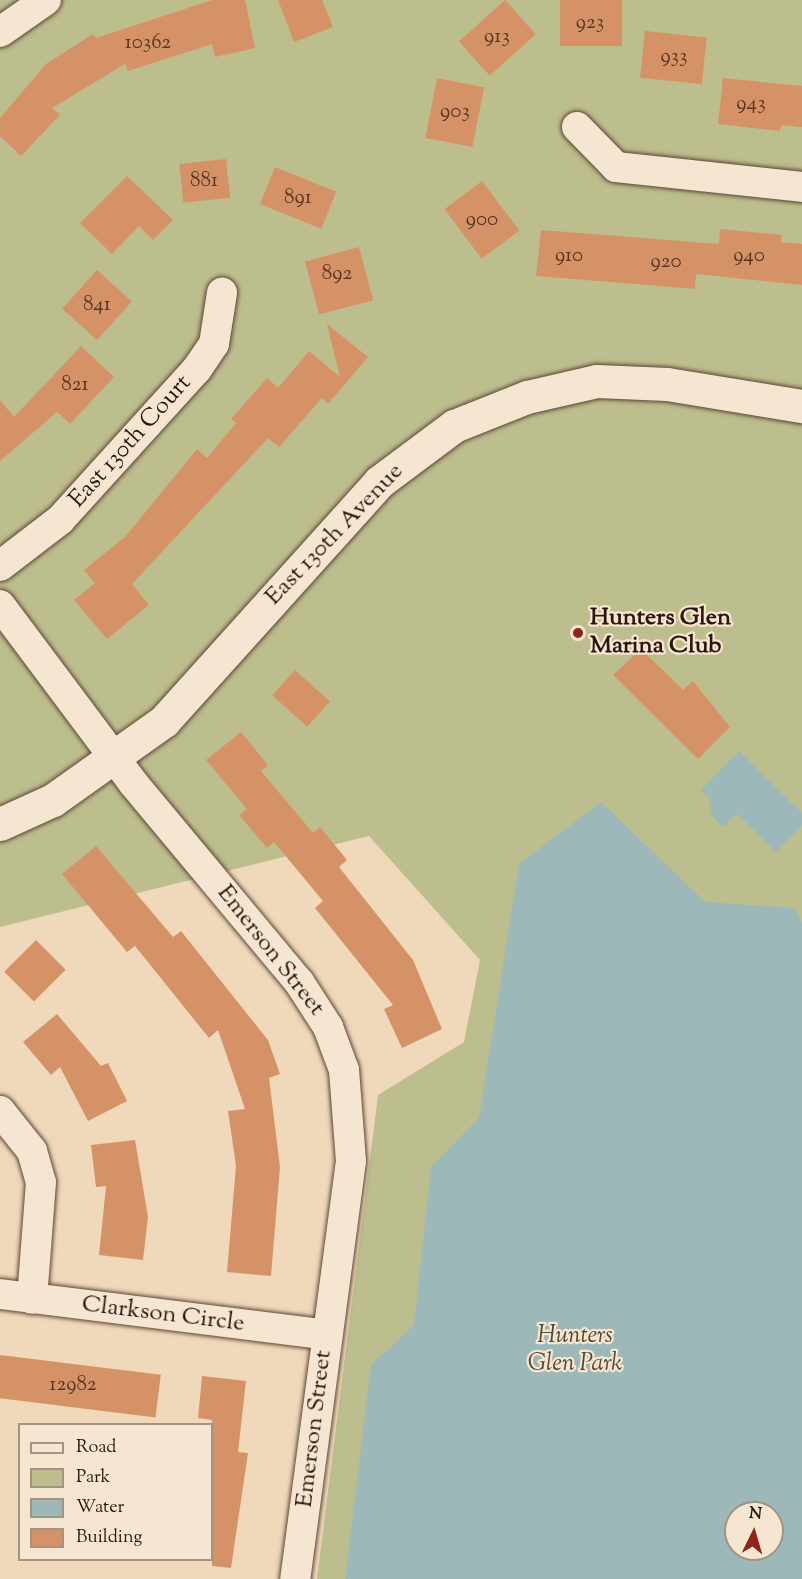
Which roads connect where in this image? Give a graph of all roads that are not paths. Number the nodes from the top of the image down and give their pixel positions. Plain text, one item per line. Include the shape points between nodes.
1 (46, 0) edge
2 (0, 32) edge
3 (578, 127) dead end
4 (802, 186) edge
5 (222, 292) dead end
6 (802, 406) edge
7 (0, 566) edge
8 (0, 604) edge
9 (115, 759) junction
10 (0, 824) edge
11 (0, 1112) edge
12 (0, 1294) edge
13 (32, 1299) junction
14 (327, 1335) junction
15 (295, 1579) edge

1 - 2 street
3 - 4 street via 616,166
5 - 7 street, East 130th Court via 214,344 197,369 60,520
6 - 9 street, East 130th Avenue via 667,384 597,381 527,396 454,426 379,482 164,721
8 - 9 street, Emerson Street
9 - 10 street, East 130th Avenue via 53,800
9 - 14 street, Emerson Street via 299,982 328,1027 344,1070 352,1118 351,1161
11 - 13 street via 32,1151 41,1182
12 - 13 street, Clarkson Circle
13 - 14 street, Clarkson Circle
14 - 15 street, Emerson Street

